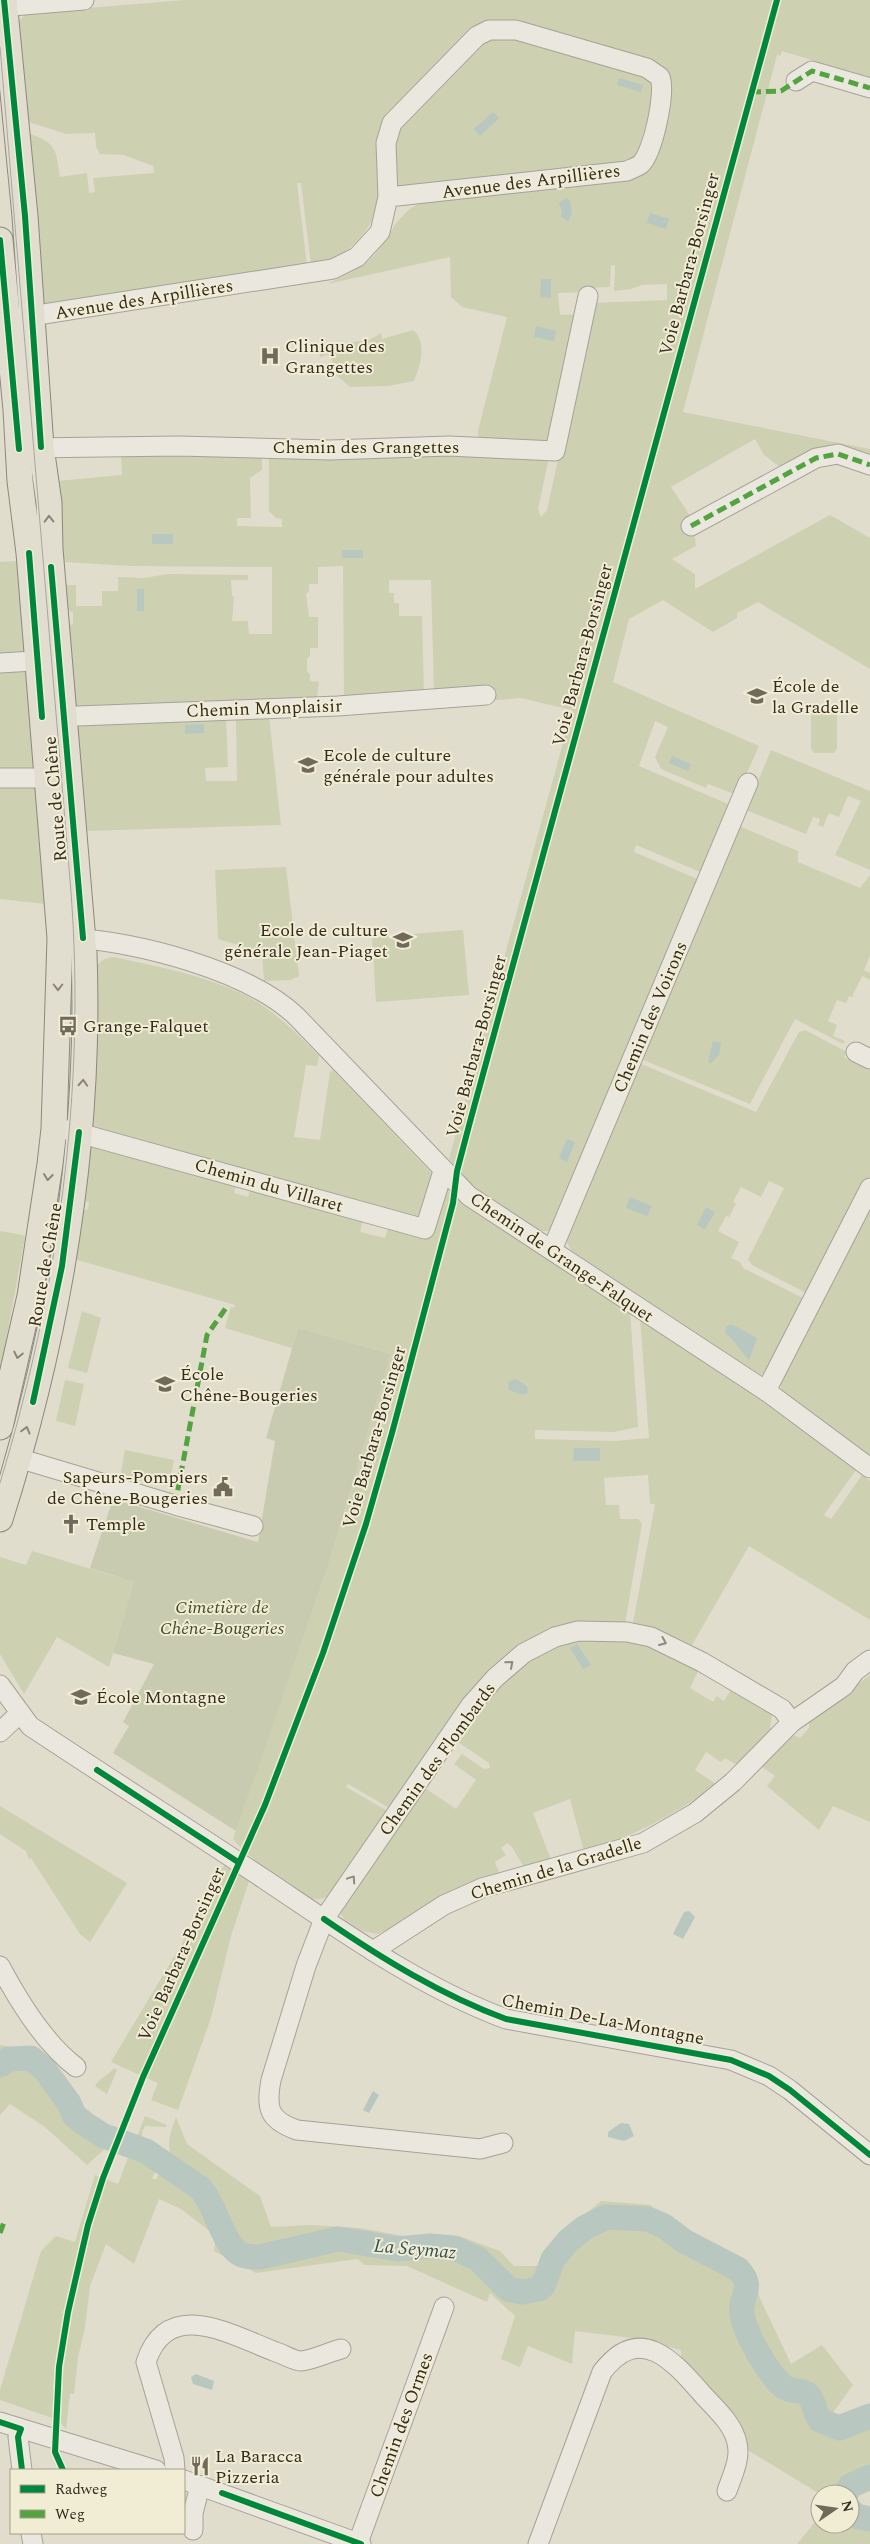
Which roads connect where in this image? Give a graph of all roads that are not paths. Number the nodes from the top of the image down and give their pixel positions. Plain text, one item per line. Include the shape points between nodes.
1 (84, 0) edge
2 (3, 4) edge
3 (796, 81) dead end
4 (870, 88) edge
5 (388, 198) junction
6 (26, 231) junction
7 (0, 233) edge
8 (0, 240) edge
9 (588, 296) dead end
10 (20, 318) junction
11 (30, 448) junction
12 (870, 465) edge
13 (691, 526) dead end
14 (49, 661) junction
15 (0, 663) edge
16 (486, 695) dead end
17 (53, 716) junction
18 (0, 778) edge
19 (58, 778) junction
20 (748, 783) dead end
21 (71, 938) junction
22 (54, 1129) junction
23 (79, 1132) junction
24 (443, 1171) junction
25 (870, 1188) edge
26 (552, 1250) junction
27 (766, 1391) junction
28 (0, 1426) edge
29 (9, 1455) edge
30 (870, 1468) edge
31 (0, 1518) edge
32 (253, 1526) dead end
33 (870, 1660) edge
34 (0, 1685) edge
35 (20, 1714) junction
36 (792, 1722) junction
37 (0, 1732) edge
38 (324, 1919) junction
39 (373, 1951) junction
40 (0, 1966) edge
41 (76, 2067) dead end
42 (503, 2143) dead end
43 (870, 2155) edge
44 (444, 2307) dead end
45 (342, 2349) dead end
46 (0, 2422) edge
47 (21, 2428) junction
48 (22, 2469) edge
49 (153, 2469) edge
50 (175, 2469) edge
51 (192, 2483) edge
52 (727, 2491) dead end
53 (185, 2509) edge
54 (195, 2537) edge
55 (360, 2544) edge
56 (538, 2544) edge

1 - 2 street
2 - 6 main road, Route de Chêne
3 - 4 street via 812,71
5 - 5 street, Avenue des Arpillières via 386,143 392,123 477,36 489,30 516,30 647,68 660,77 663,92 648,153 640,165 627,171
5 - 10 street, Avenue des Arpillières via 380,232 356,257 333,269
6 - 7 street
6 - 10 main road, Route de Chêne
8 - 10 main road, Route de Chêne
9 - 11 street, Chemin des Grangettes via 555,451 450,446 330,450 179,446
10 - 11 main road, Route de Chêne
11 - 14 main road, Route de Chêne via 20,481 29,553
12 - 13 street via 838,454 816,458
14 - 15 street
14 - 17 main road, Route de Chêne
16 - 17 street, Chemin Monplaisir via 338,706
17 - 19 main road, Route de Chêne
18 - 19 street
19 - 21 main road, Route de Chêne
20 - 26 street, Chemin des Voirons
21 -> 22 main road, Route de Chêne
23 -> 21 main road, Route de Chêne via 85,1027
21 - 24 street, Chemin de Grange-Falquet via 179,958 272,995 296,1016
22 - 23 street, Chemin du Villaret
22 -> 28 main road, Route de Chêne via 34,1270
23 - 24 street, Chemin du Villaret via 425,1229
29 -> 23 main road, Route de Chêne via 56,1301
24 - 26 street, Chemin de Grange-Falquet via 470,1196
25 - 27 street
26 - 27 street, Chemin de Grange-Falquet
27 - 30 street, Chemin de Grange-Falquet
29 - 31 main road, Route de Chêne
29 - 32 street
33 - 36 street, Chemin de la Gradelle via 855,1671 844,1686
34 - 35 street, Chemin De-La-Montagne
35 - 37 street
35 - 38 street, Chemin De-La-Montagne via 30,1726
38 -> 36 street, Chemin des Flombards via 471,1705 514,1660 547,1641 594,1630 651,1637 702,1662 782,1709
36 - 39 street, Chemin de la Gradelle via 733,1782 695,1814 644,1843 482,1888 444,1905
38 - 39 street, Chemin De-La-Montagne
38 - 42 street, Chemin des Flombards via 271,2080 268,2096 274,2118 282,2125 297,2130 480,2149
39 - 43 street, Chemin De-La-Montagne via 433,1986 506,2019 712,2055 748,2066 795,2094
40 - 41 street via 18,2000
44 - 55 street, Chemin des Ormes
45 - 50 street via 300,2361 202,2326 180,2326 162,2333 146,2362
46 - 47 street
47 - 48 street via 18,2436
47 - 49 street
51 - 54 street
51 - 55 street
52 - 56 street via 738,2450 728,2422 668,2358 646,2348 630,2349 614,2357 602,2372
53 - 54 street

